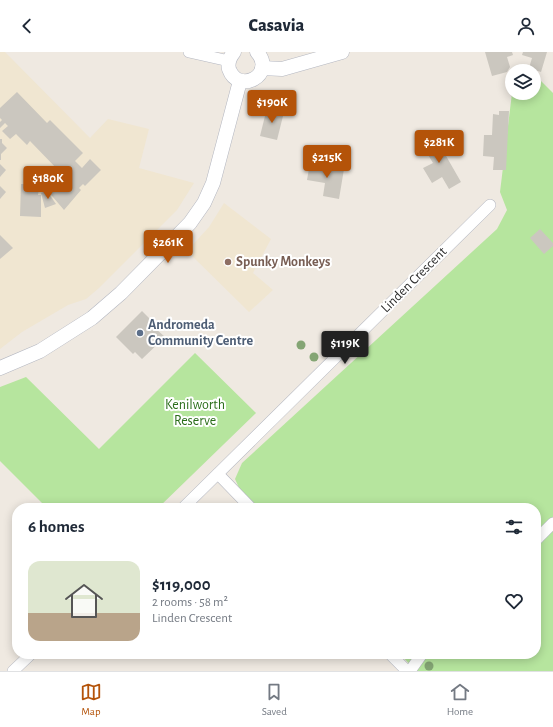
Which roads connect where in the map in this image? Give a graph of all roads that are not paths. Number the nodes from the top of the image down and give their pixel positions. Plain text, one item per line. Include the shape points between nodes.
1 (190, 52) edge
2 (257, 52) edge
3 (342, 52) edge
4 (231, 57) edge
5 (262, 68) junction
6 (240, 81) junction
7 (490, 205) dead end
8 (0, 368) edge
9 (218, 474) junction
10 (188, 503) edge
11 (246, 503) edge
12 (553, 523) edge
13 (541, 535) edge
14 (26, 659) edge
15 (395, 659) edge
16 (418, 659) edge
17 (13, 671) edge
18 (406, 671) edge
19 (410, 671) edge

1 - 4 street
2 - 5 street via 261,57
3 - 5 street via 282,69
4 - 6 street via 228,66 232,75
5 - 6 street via 251,80
6 - 8 street via 213,183 204,203 190,223 121,293 92,318 40,351
7 - 9 street, Linden Crescent
9 - 10 street, Linden Crescent
9 - 11 street
12 - 13 street
14 - 17 street
15 - 18 street
16 - 19 street

